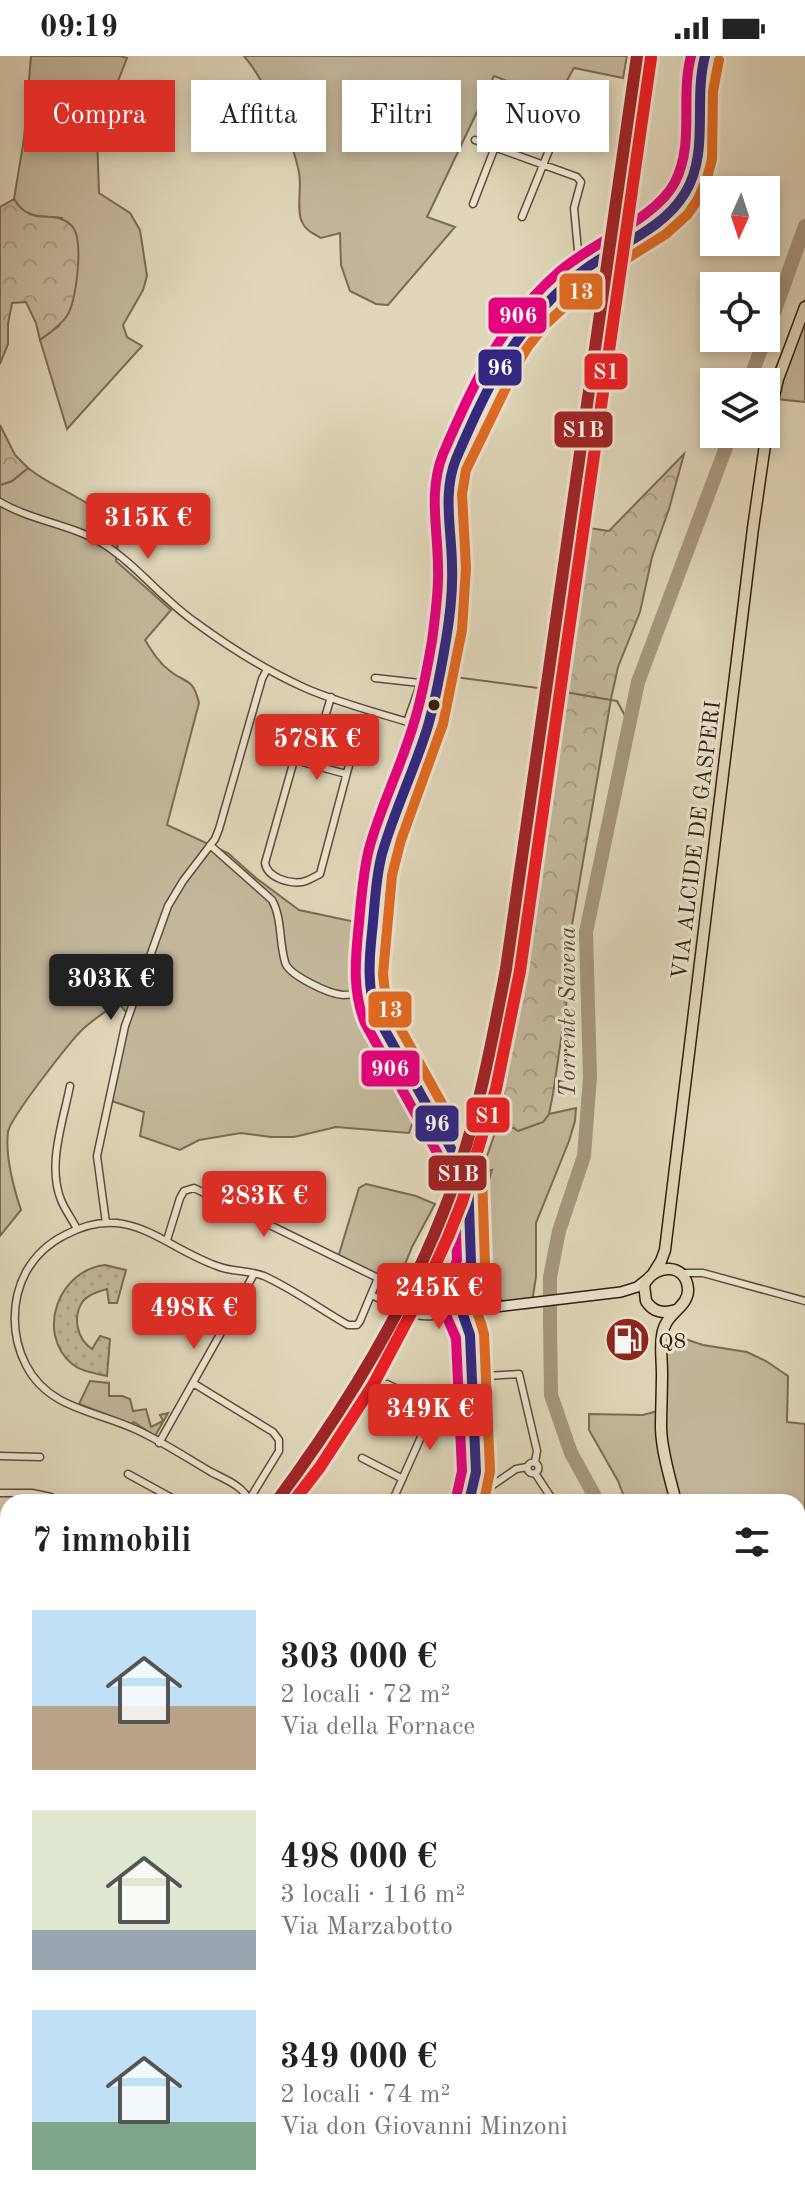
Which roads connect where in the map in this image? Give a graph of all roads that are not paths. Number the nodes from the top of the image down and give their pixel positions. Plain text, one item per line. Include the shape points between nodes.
1 (703, 60) edge
2 (493, 152) edge
3 (509, 152) edge
4 (549, 152) edge
5 (544, 165) junction
6 (473, 204) dead end
7 (522, 217) dead end
8 (580, 272) junction
9 (805, 307) edge
10 (0, 502) edge
11 (267, 669) junction
12 (375, 678) dead end
13 (420, 685) junction
14 (438, 685) junction
15 (331, 697) junction
16 (407, 722) junction
17 (427, 728) junction
18 (317, 744) junction
19 (295, 760) junction
20 (346, 774) junction
21 (210, 845) junction
22 (369, 992) junction
23 (70, 1086) dead end
24 (106, 1223) junction
25 (77, 1229) junction
26 (167, 1240) junction
27 (665, 1250) junction
28 (471, 1262) junction
29 (676, 1271) junction
30 (254, 1274) junction
31 (711, 1275) junction
32 (650, 1276) junction
33 (464, 1283) junction
34 (475, 1283) junction
35 (688, 1287) junction
36 (621, 1292) junction
37 (483, 1294) junction
38 (371, 1295) junction
39 (805, 1301) edge
40 (649, 1304) junction
41 (395, 1305) dead end
42 (504, 1307) junction
43 (460, 1310) junction
44 (476, 1310) junction
45 (676, 1310) junction
46 (407, 1311) dead end
47 (470, 1335) junction
48 (662, 1335) junction
49 (471, 1377) junction
50 (193, 1383) junction
51 (387, 1384) dead end
52 (430, 1404) junction
53 (473, 1425) junction
54 (159, 1443) junction
55 (0, 1456) edge
56 (40, 1457) dead end
57 (362, 1458) dead end
58 (535, 1462) junction
59 (527, 1467) junction
60 (535, 1473) junction
61 (128, 1474) dead end
62 (401, 1478) junction
63 (482, 1487) junction
64 (0, 1493) edge
65 (37, 1494) edge
66 (164, 1494) edge
67 (244, 1494) edge
68 (252, 1494) edge
69 (395, 1494) edge
70 (476, 1494) edge
71 (549, 1494) edge
72 (674, 1494) edge

1 - 8 main road via 700,153 686,191 647,231
2 - 6 street
3 - 5 street
4 - 5 street
5 - 7 street
5 - 8 street via 581,182 574,208
8 - 14 main road via 509,348 452,471 452,589
9 - 27 main road, VIA ALCIDE DE GASPERI via 778,379 761,469
10 - 11 street via 101,543 192,621
11 - 15 street
11 - 21 street
12 - 13 street
13 - 14 street
13 - 16 street
14 - 17 main road
15 - 16 street
15 - 18 street
16 - 17 street
17 - 22 main road via 378,873
18 - 19 street via 300,739
18 - 20 street via 352,754
19 - 20 street
19 - 20 street via 265,863 276,877 298,883 320,874
21 - 22 street via 272,900 290,971 341,995
21 - 24 street via 168,906 125,1026 97,1156
22 - 28 main road via 377,1016 468,1179
23 - 25 street via 56,1176
24 - 25 street
24 - 26 street via 137,1226
25 - 54 street via 46,1247 25,1273 14,1320 22,1357 33,1377 60,1401
26 - 30 street via 218,1267
26 - 38 street via 180,1198 194,1188 378,1278
27 - 29 main road, VIA ALCIDE DE GASPERI via 666,1261
27 - 32 main road, VIA ALCIDE DE GASPERI
28 - 33 main road
28 - 34 main road
29 - 31 street
29 - 32 main road via 663,1269
29 - 35 main road
30 - 38 street via 348,1325 357,1325
30 - 50 street
31 - 35 street via 691,1277
31 - 39 street
32 - 36 main road
32 - 40 main road via 644,1290
33 - 34 main road
33 - 43 main road via 453,1294
34 - 37 main road
35 - 45 main road
36 - 40 main road
36 - 42 main road
37 - 42 main road
37 - 44 main road
38 - 41 street
40 - 45 main road via 662,1312
40 - 48 main road
42 - 44 main road
43 - 44 main road
43 - 46 street via 430,1317
43 - 47 main road
44 - 47 main road
45 - 48 main road
47 - 49 main road
48 - 72 main road via 661,1432
49 - 53 main road
49 - 58 street via 519,1374
50 - 54 street
50 - 68 street via 279,1440 279,1451
51 - 52 street
52 - 53 street
52 - 62 street via 433,1410
53 - 63 main road
54 - 67 street
55 - 56 street
57 - 62 street
58 - 59 street
58 - 60 street
59 - 60 street
59 - 63 street
60 - 71 street
61 - 66 street
62 - 69 street
63 - 70 main road
64 - 65 street

